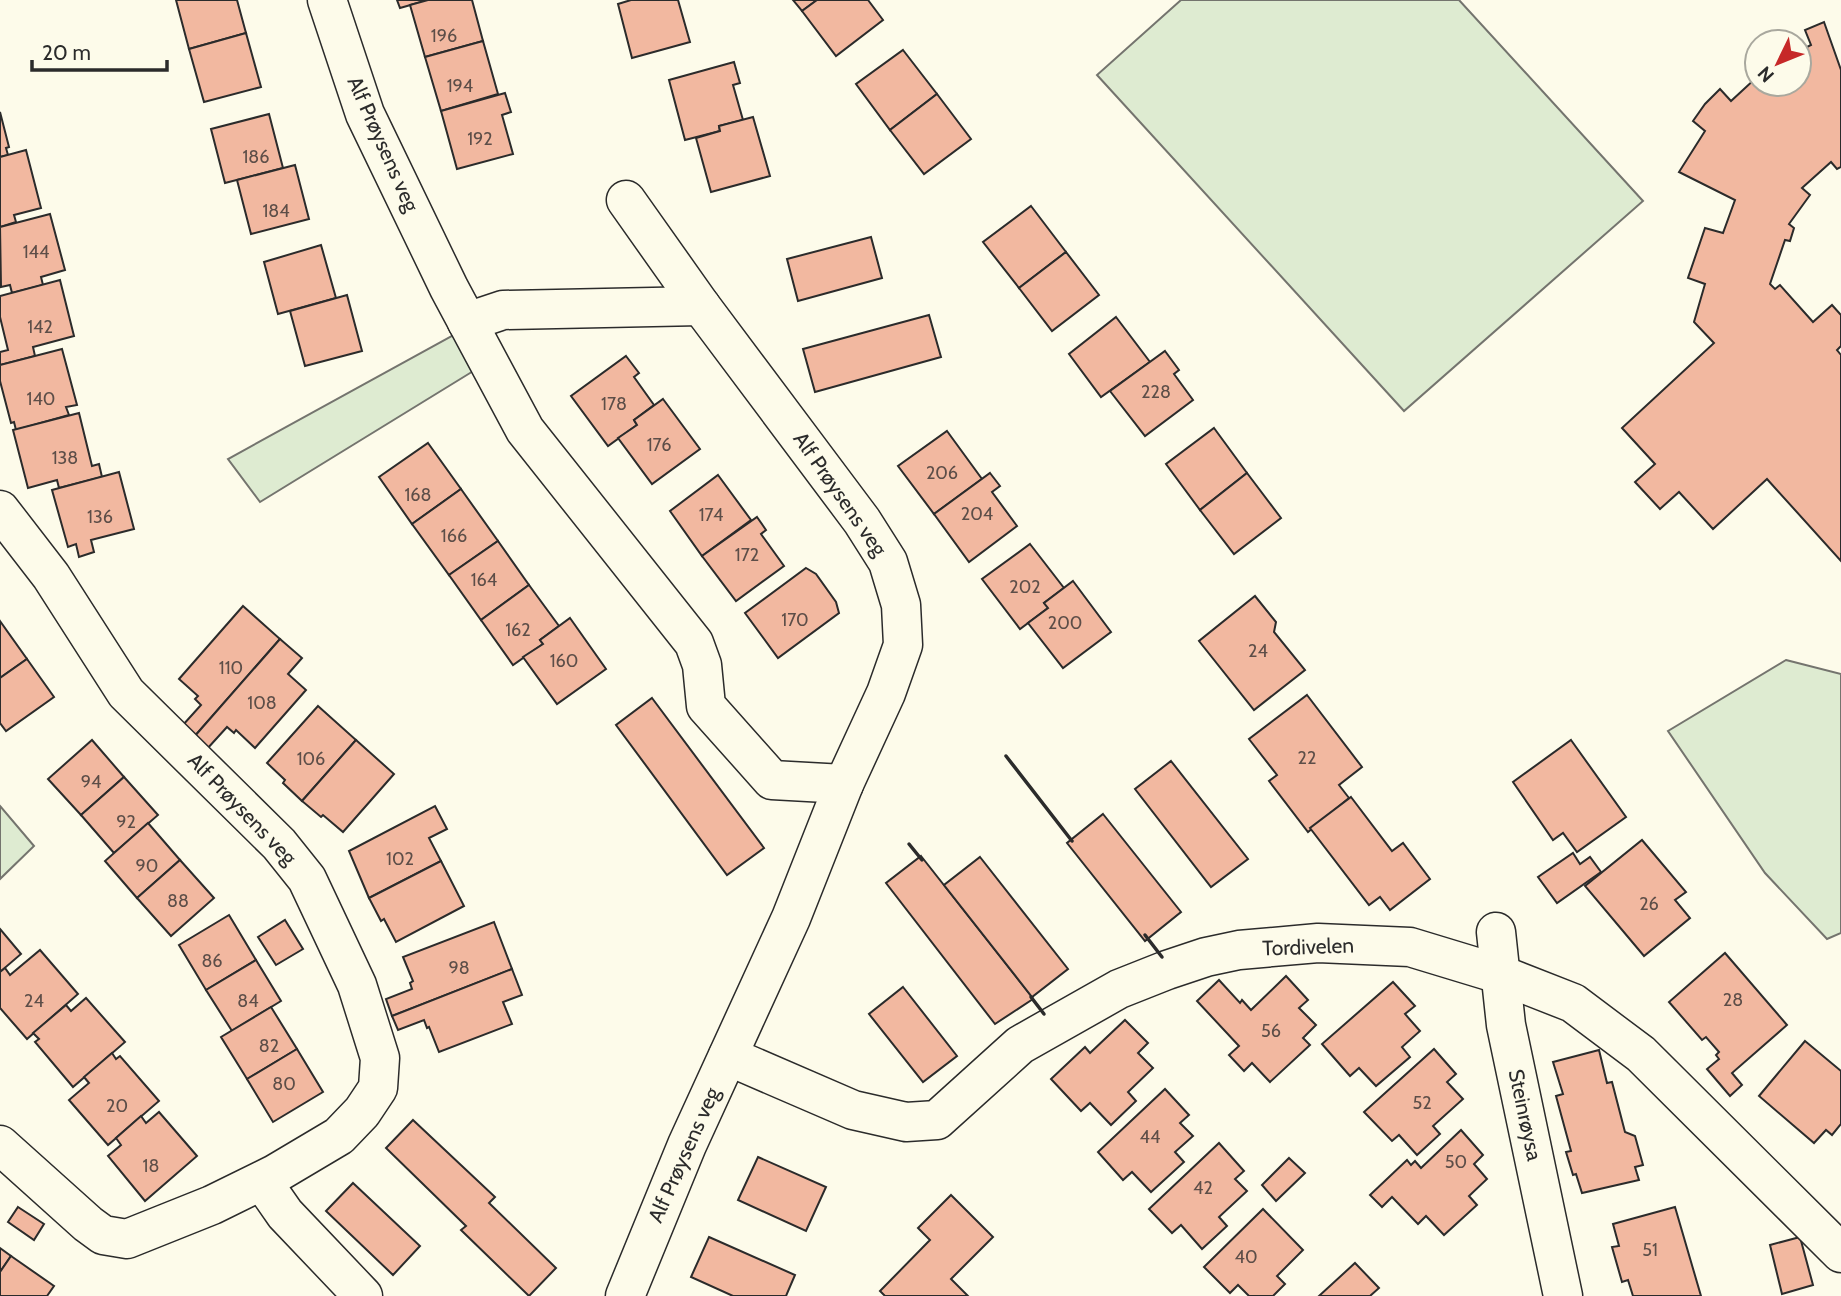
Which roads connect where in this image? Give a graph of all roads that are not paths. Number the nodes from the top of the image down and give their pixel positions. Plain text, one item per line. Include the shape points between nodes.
1 (327, 0) edge
2 (626, 200) dead end
3 (701, 306) junction
4 (467, 322) junction
5 (0, 510) edge
6 (844, 784) junction
7 (1496, 932) dead end
8 (1499, 974) junction
9 (728, 1056) junction
10 (0, 1145) edge
11 (262, 1181) junction
12 (1841, 1253) edge
13 (363, 1296) edge
14 (625, 1296) edge
15 (1563, 1296) edge

1 - 4 street, Alf Prøysens veg via 365,114
2 - 3 street, Alf Prøysens veg
3 - 4 street via 503,310
3 - 6 street, Alf Prøysens veg via 862,521 888,562 901,605 903,645
4 - 6 street, Alf Prøysens veg via 525,429 694,643 702,665 706,706 772,780
5 - 11 street, Alf Prøysens veg via 51,576 127,693 279,844 307,879 357,985 380,1058 378,1087 339,1136
6 - 9 street, Alf Prøysens veg via 791,918
7 - 8 street, Steinrøysa
8 - 9 street, Tordivelen via 1410,947 1318,943 1206,957 1119,989 1020,1045 937,1120 906,1122 852,1110
8 - 12 street, Tordivelen via 1573,1003 1641,1054
8 - 15 street, Steinrøysa
9 - 14 street, Alf Prøysens veg
10 - 11 street, Alf Prøysens veg via 103,1236 127,1239
11 - 13 street via 285,1214

